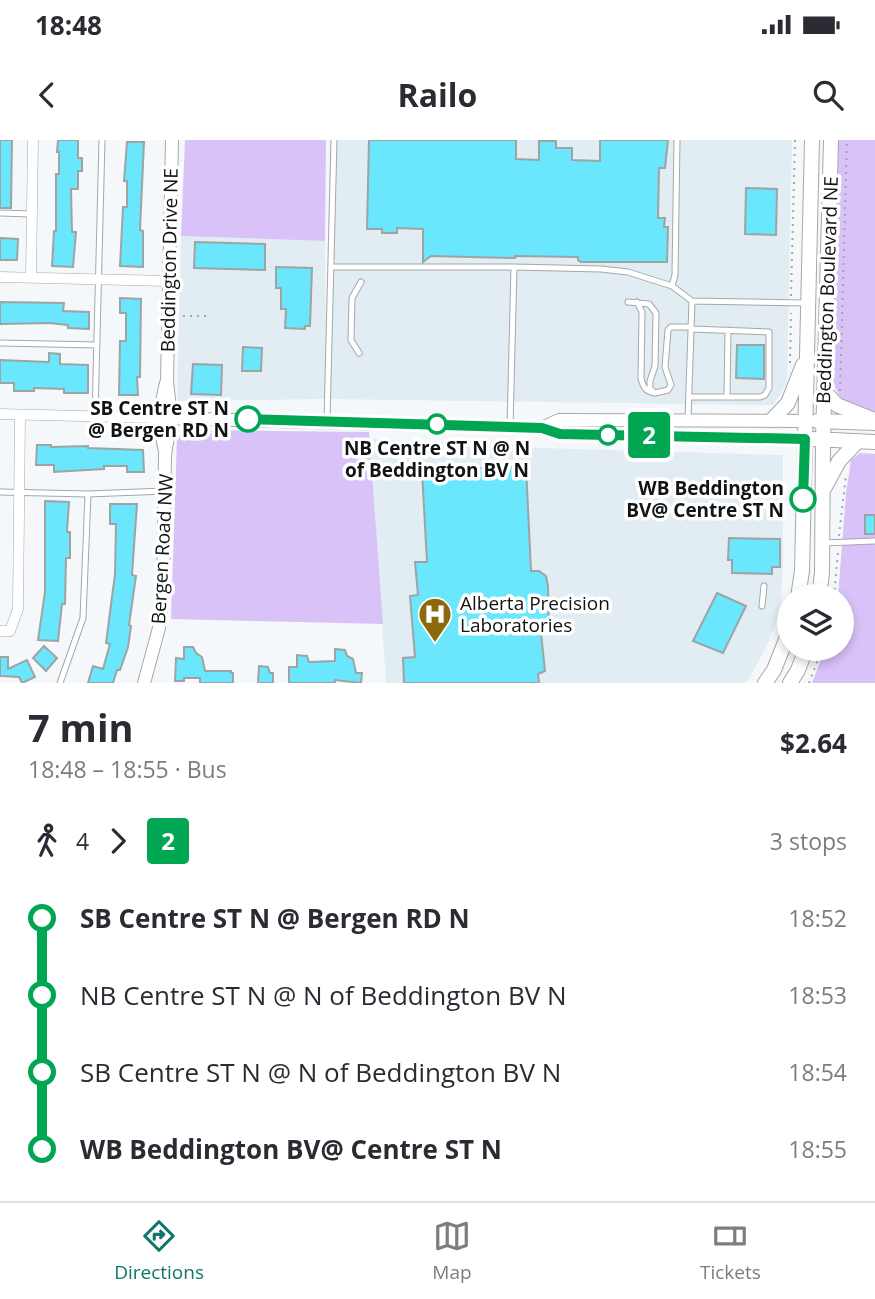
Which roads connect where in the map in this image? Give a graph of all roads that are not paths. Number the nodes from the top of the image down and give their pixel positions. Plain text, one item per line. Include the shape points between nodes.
1 (33, 140) edge
2 (102, 140) edge
3 (172, 140) edge
4 (334, 140) edge
5 (677, 140) edge
6 (812, 140) edge
7 (831, 140) edge
8 (0, 213) edge
9 (32, 214) junction
10 (331, 267) junction
11 (514, 267) junction
12 (0, 277) edge
13 (31, 277) junction
14 (99, 279) junction
15 (169, 281) junction
16 (361, 282) dead end
17 (672, 286) junction
18 (692, 301) junction
19 (628, 302) dead end
20 (637, 302) junction
21 (809, 303) junction
22 (691, 328) junction
23 (728, 330) junction
24 (0, 343) edge
25 (97, 345) junction
26 (808, 347) junction
27 (359, 353) dead end
28 (655, 393) junction
29 (832, 394) junction
30 (689, 397) junction
31 (727, 397) junction
32 (0, 414) edge
33 (20, 415) junction
34 (95, 416) junction
35 (166, 418) junction
36 (688, 419) junction
37 (772, 420) junction
38 (327, 421) junction
39 (824, 421) junction
40 (875, 422) edge
41 (510, 427) junction
42 (542, 428) junction
43 (805, 430) junction
44 (823, 440) junction
45 (858, 441) junction
46 (875, 442) edge
47 (165, 491) junction
48 (823, 491) junction
49 (0, 492) edge
50 (18, 493) junction
51 (88, 494) junction
52 (875, 541) edge
53 (822, 543) junction
54 (800, 584) edge
55 (820, 584) edge
56 (764, 586) dead end
57 (762, 606) dead end
58 (0, 631) edge
59 (778, 661) edge
60 (801, 661) edge
61 (60, 683) edge
62 (144, 683) edge
63 (765, 683) edge
64 (790, 683) edge

1 - 9 street
2 - 14 lane
3 - 15 street, Beddington Drive NE
4 - 10 lane
5 - 17 lane
6 - 21 main road, Beddington Boulevard NE
7 - 29 main road, Beddington Boulevard NE
8 - 9 lane
9 - 13 street
10 - 11 lane
10 - 38 lane
11 - 17 lane via 628,272
11 - 41 lane
12 - 13 street
13 - 14 street
14 - 15 street
14 - 25 lane
15 - 35 street, Beddington Drive NE via 167,381 172,406
16 - 27 lane via 352,298 351,340
17 - 18 lane
18 - 21 lane
18 - 22 lane
19 - 20 lane
20 - 28 lane via 642,312 640,377 644,388
20 - 28 lane via 649,304 656,313 656,366 650,381
21 - 26 main road, Beddington Boulevard NE
22 - 23 lane
22 - 28 lane via 668,330 665,367 671,385
22 - 30 lane
23 - 31 lane
23 - 31 lane via 769,332 769,388 760,397
24 - 25 lane
25 - 34 lane
26 - 37 main road via 793,394
26 - 43 main road, Beddington Boulevard NE
29 - 39 main road, Beddington Boulevard NE
29 - 40 main road via 837,405
30 - 31 lane
30 - 36 lane
32 - 33 street
33 - 34 street
33 - 50 street
34 - 35 street
35 - 38 street
35 - 47 street, Bergen Road NW via 161,436
36 - 37 street
36 - 42 street via 559,419
37 - 43 street
38 - 41 street
39 - 40 main road
39 - 43 main road
39 - 44 main road, Beddington Boulevard NE
41 - 42 street
42 - 43 street via 560,434
43 - 44 main road
43 - 54 main road, Beddington Boulevard NE
44 - 45 main road
44 - 48 main road, Beddington Boulevard NE
45 - 46 main road
45 - 48 main road via 839,461
47 - 51 lane
47 - 62 street, Bergen Road NW via 161,610
48 - 53 main road, Beddington Boulevard NE
49 - 50 lane
50 - 51 lane
50 - 58 street via 18,609 10,631
51 - 61 lane via 83,618
52 - 53 lane
53 - 55 main road, Beddington Boulevard NE
56 - 57 lane
59 - 63 main road
60 - 64 main road

